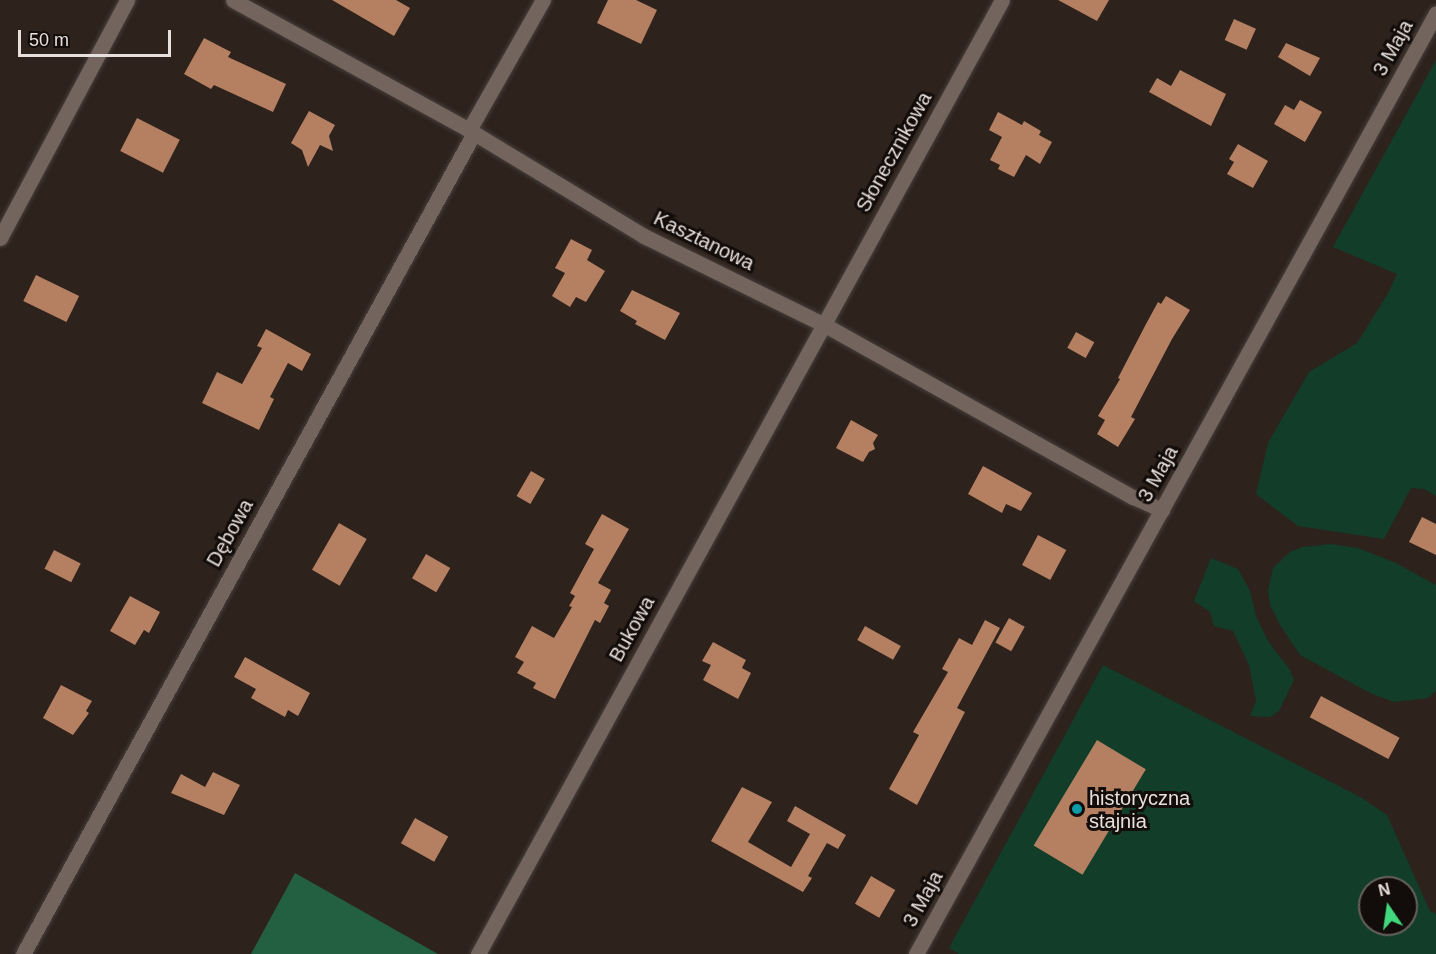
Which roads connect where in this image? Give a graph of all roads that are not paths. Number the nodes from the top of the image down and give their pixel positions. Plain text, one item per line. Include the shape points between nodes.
1 (127, 0) edge
2 (232, 0) edge
3 (543, 0) edge
4 (1002, 0) edge
5 (1436, 13) edge
6 (471, 132) junction
7 (0, 238) edge
8 (823, 324) junction
9 (1162, 510) junction
10 (23, 954) edge
11 (478, 954) edge
12 (916, 954) edge

1 - 7 street
2 - 6 street, Kasztanowa
3 - 6 street, Dębowa
4 - 8 street, Słonecznikowa
5 - 9 street, 3 Maja
6 - 8 street, Kasztanowa via 644,236
6 - 10 street, Dębowa
8 - 9 street, Kasztanowa via 1132,497
8 - 11 street, Bukowa
9 - 12 street, 3 Maja

